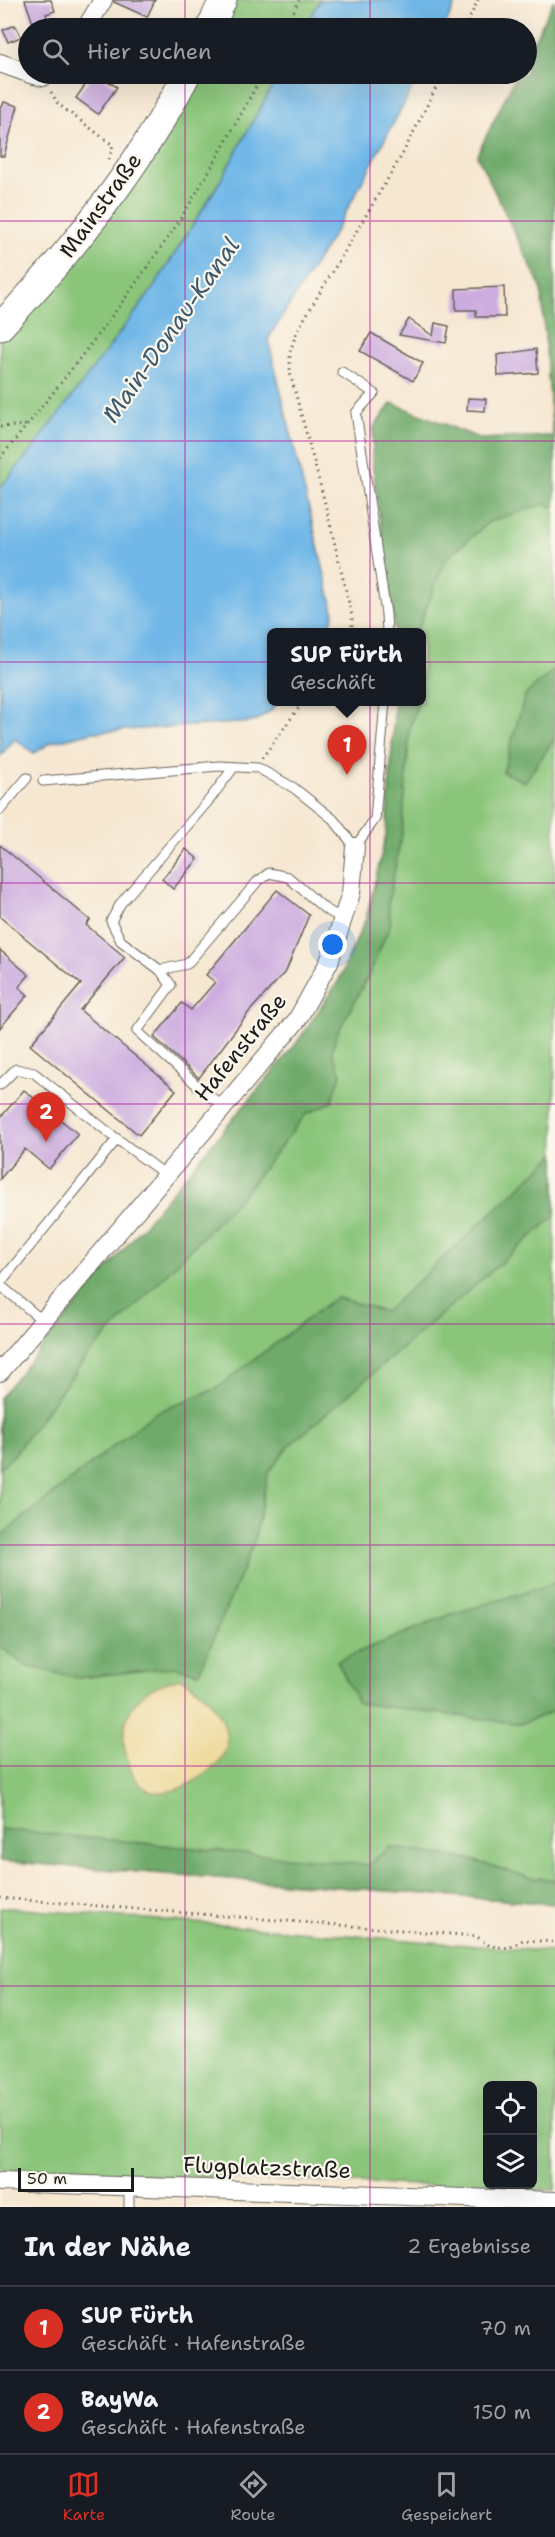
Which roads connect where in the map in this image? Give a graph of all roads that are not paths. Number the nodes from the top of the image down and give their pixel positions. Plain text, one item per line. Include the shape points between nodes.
1 (103, 0) edge
2 (223, 0) edge
3 (92, 18) edge
4 (215, 18) edge
5 (0, 63) edge
6 (18, 68) edge
7 (181, 84) edge
8 (0, 327) edge
9 (342, 372) dead end
10 (387, 628) edge
11 (385, 706) edge
12 (234, 766) junction
13 (27, 778) dead end
14 (43, 781) dead end
15 (0, 810) edge
16 (356, 847) junction
17 (343, 920) junction
18 (160, 970) junction
19 (0, 1085) edge
20 (225, 1105) junction
21 (117, 1139) junction
22 (166, 1175) junction
23 (0, 1284) edge
24 (43, 1321) junction
25 (0, 1372) edge
26 (0, 2181) edge
27 (129, 2186) junction
28 (555, 2201) edge
29 (532, 2204) edge
30 (129, 2207) edge

1 - 3 street
2 - 4 main road
5 - 6 street
7 - 8 main road, Mainstraße via 156,129 73,246
9 - 10 lane via 374,393 356,413
11 - 16 lane via 375,819
12 - 14 lane
12 - 16 lane via 258,768 294,788 333,819
12 - 18 lane via 121,903 111,921 121,941
13 - 15 lane
16 - 17 street, Hafenstraße via 351,893
17 - 18 lane via 288,877 269,873 187,964
17 - 20 street, Hafenstraße via 329,962 297,1020
18 - 20 lane via 171,984 137,1031 210,1097
19 - 21 lane via 16,1069 34,1073
20 - 22 street, Hafenstraße
21 - 22 lane
21 - 23 lane
22 - 24 street, Hafenstraße
23 - 24 lane
24 - 25 street, Hafenstraße
26 - 27 street, Flugplatzstraße
27 - 29 street, Flugplatzstraße
27 - 30 lane
28 - 29 street, Flugplatzstraße

